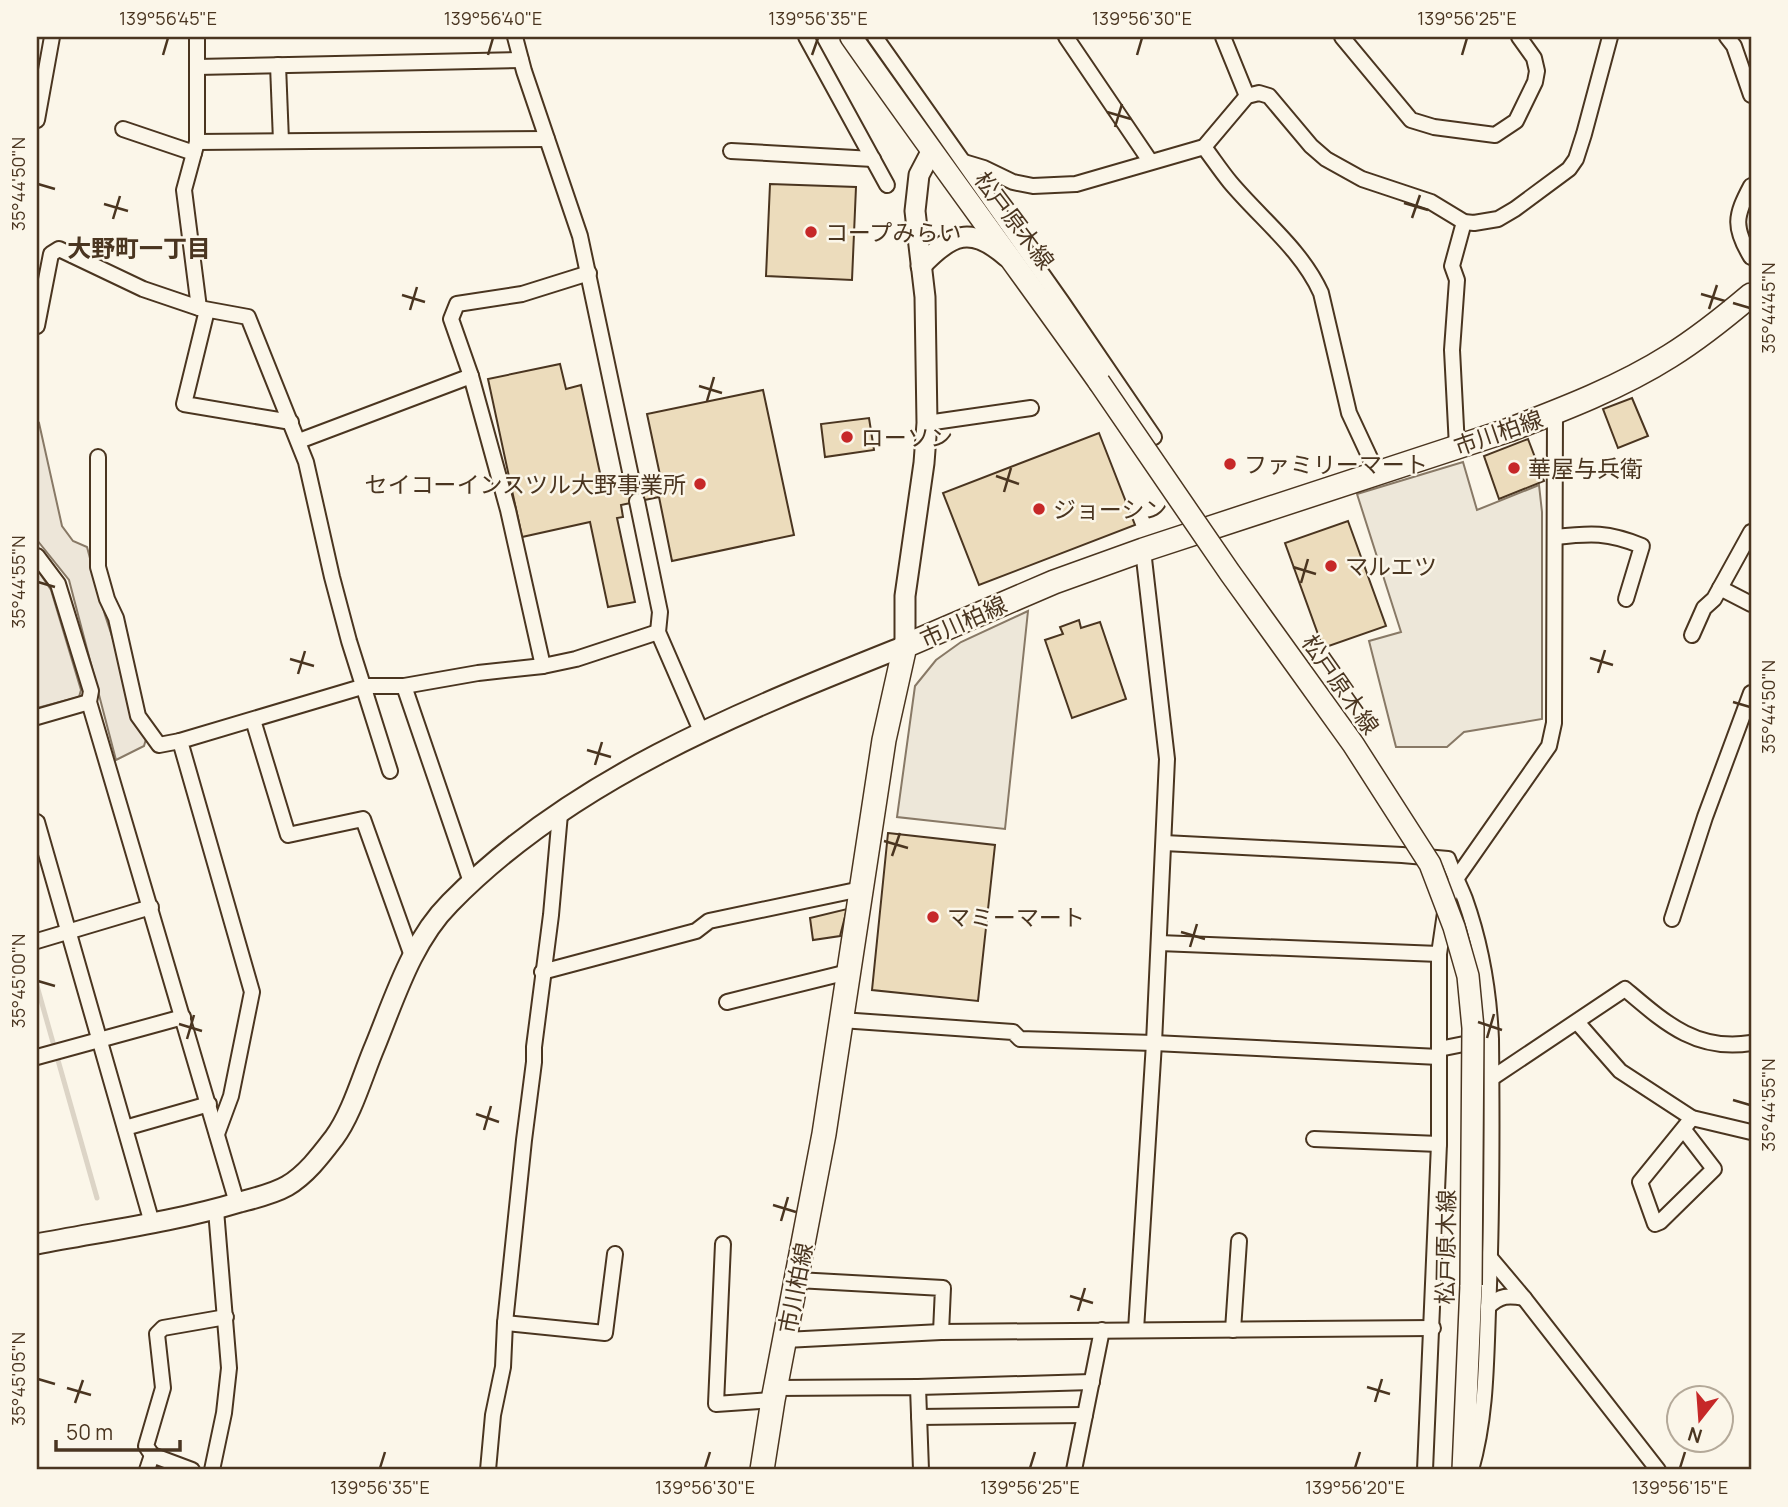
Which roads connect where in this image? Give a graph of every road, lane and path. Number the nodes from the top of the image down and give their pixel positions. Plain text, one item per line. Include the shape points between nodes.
1 (52, 37) edge
2 (197, 37) edge
3 (515, 37) edge
4 (806, 37) edge
5 (851, 37) edge
6 (875, 37) edge
7 (1066, 37) edge
8 (1223, 37) edge
9 (1342, 37) edge
10 (1519, 37) edge
11 (1610, 37) edge
12 (1727, 37) edge
13 (521, 60) junction
14 (278, 65) junction
15 (197, 67) junction
16 (1751, 95) edge
17 (1247, 96) junction
18 (37, 120) edge
19 (123, 129) dead end
20 (547, 139) junction
21 (281, 141) junction
22 (196, 147) junction
23 (1204, 147) junction
24 (730, 151) dead end
25 (931, 152) junction
26 (873, 159) junction
27 (1150, 161) junction
28 (964, 162) junction
29 (887, 185) dead end
30 (1751, 186) edge
31 (1464, 222) junction
32 (1751, 257) edge
33 (921, 266) junction
34 (1018, 267) junction
35 (589, 273) junction
36 (41, 279) edge
37 (1747, 305) edge
38 (203, 309) junction
39 (37, 326) edge
40 (471, 376) junction
41 (1031, 408) dead end
42 (1555, 412) junction
43 (291, 422) junction
44 (927, 423) junction
45 (1154, 437) dead end
46 (299, 441) junction
47 (1457, 447) junction
48 (98, 457) dead end
49 (1377, 473) junction
50 (632, 481) dead end
51 (637, 501) dead end
52 (1751, 532) edge
53 (1556, 537) junction
54 (1143, 550) junction
55 (37, 556) edge
56 (1720, 588) junction
57 (1626, 599) dead end
58 (1751, 604) edge
59 (658, 632) junction
60 (1692, 635) dead end
61 (905, 646) junction
62 (543, 666) junction
63 (365, 686) junction
64 (404, 686) junction
65 (1751, 693) edge
66 (89, 702) junction
67 (37, 717) edge
68 (253, 720) junction
69 (701, 731) junction
70 (180, 741) junction
71 (390, 771) dead end
72 (560, 814) junction
73 (37, 822) edge
74 (1164, 843) junction
75 (1456, 880) junction
76 (471, 882) junction
77 (861, 889) junction
78 (151, 907) junction
79 (1672, 919) dead end
80 (69, 932) junction
81 (37, 941) edge
82 (1159, 943) junction
83 (1439, 954) junction
84 (412, 957) junction
85 (542, 972) junction
86 (848, 972) junction
87 (727, 1002) dead end
88 (183, 1017) junction
89 (841, 1020) junction
90 (1577, 1022) junction
91 (99, 1039) junction
92 (1491, 1039) junction
93 (1154, 1043) junction
94 (1751, 1043) edge
95 (1439, 1053) junction
96 (37, 1057) edge
97 (1492, 1078) junction
98 (209, 1104) junction
99 (1688, 1124) junction
100 (125, 1128) junction
101 (217, 1134) junction
102 (1751, 1134) edge
103 (1314, 1139) dead end
104 (1439, 1144) junction
105 (237, 1203) junction
106 (216, 1210) junction
107 (152, 1223) junction
108 (1239, 1241) dead end
109 (37, 1244) edge
110 (723, 1244) dead end
111 (615, 1254) dead end
112 (1492, 1260) junction
113 (797, 1280) junction
114 (1524, 1298) junction
115 (1488, 1307) junction
116 (226, 1317) junction
117 (505, 1323) junction
118 (1433, 1328) junction
119 (1102, 1330) junction
120 (1136, 1330) junction
121 (1233, 1330) junction
122 (941, 1332) junction
123 (785, 1340) junction
124 (1092, 1382) junction
125 (918, 1387) junction
126 (774, 1394) junction
127 (1085, 1415) junction
128 (919, 1417) junction
129 (152, 1455) junction
130 (147, 1470) edge
131 (192, 1470) edge
132 (212, 1470) edge
133 (488, 1470) edge
134 (762, 1470) edge
135 (921, 1470) edge
136 (1074, 1470) edge
137 (1425, 1470) edge
138 (1464, 1470) edge
139 (1471, 1470) edge
140 (1658, 1470) edge

1 - 18 street
2 - 15 street
3 - 13 street
4 - 26 street
5 - 25 main road, 松戸原木線
6 - 28 street
7 - 27 street
8 - 17 street
9 - 10 street via 1411,120 1495,135 1516,121 1535,82 1534,58
11 - 31 street via 1584,134 1569,169 1498,219
12 - 16 street
13 - 14 street
13 - 20 street
14 - 15 street
14 - 21 street
15 - 22 street
17 - 23 street
17 - 31 street via 1269,96 1326,159 1362,179 1430,202
19 - 22 street
20 - 21 street
20 - 35 street
21 - 22 street
22 - 38 street via 184,190
23 - 27 street
23 - 49 street via 1312,276 1321,293 1349,413
24 - 26 street
25 - 33 street via 919,175 915,211
25 - 34 main road, 松戸原木線
26 - 29 street
27 - 28 street via 1076,184 1033,186
28 - 45 street
30 - 32 street via 1737,219
31 - 47 street via 1452,266 1457,279 1452,350
33 - 34 street via 950,240 965,237 996,248
33 - 44 street
34 - 138 main road, 松戸原木線, bridge via 1353,744 1430,864 1454,927 1468,976 1473,1028
35 - 40 street via 522,294 457,304 451,319
35 - 50 street
36 - 38 street via 51,254 60,249 143,289
36 - 39 street
37 - 42 main road, 市川柏線 via 1667,358
38 - 43 street via 248,317
38 - 43 street via 184,404
40 - 46 street
40 - 62 street via 508,510
41 - 44 street
42 - 47 main road, 市川柏線
42 - 53 street
43 - 46 street
44 - 61 street via 905,596
46 - 63 street via 332,577
47 - 49 main road, 市川柏線
48 - 70 street via 98,567 116,618 138,716 159,745
49 - 54 main road, 市川柏線
51 - 59 street via 660,612
52 - 56 street
53 - 57 street via 1595,533 1642,546
53 - 75 street via 1554,723 1549,746
54 - 61 main road, 市川柏線 via 1054,582
54 - 74 street via 1167,759
55 - 66 street via 58,584 91,691
56 - 58 street
56 - 60 street via 1704,608
59 - 62 street
59 - 69 street
61 - 69 street
61 - 77 main road, 市川柏線 via 884,740
62 - 64 street
63 - 64 street
63 - 68 street
63 - 71 street
64 - 76 street
65 - 79 street
66 - 67 street
66 - 78 street
68 - 70 street
68 - 84 street via 288,835 363,819
69 - 72 street
70 - 101 street via 252,992 231,1096
72 - 76 street
72 - 85 street
73 - 80 street
74 - 75 street via 1448,859
74 - 82 street
75 - 83 street via 1446,906
75 - 92 street via 1482,960
76 - 84 street via 438,917
77 - 85 street via 709,921 695,931
77 - 86 main road, 市川柏線
78 - 80 street
78 - 88 street
80 - 81 street
80 - 91 street
82 - 83 street
82 - 93 street
83 - 95 street
84 - 105 street via 336,1136 287,1186
85 - 117 street
86 - 87 street
86 - 89 main road, 市川柏線
88 - 91 street
88 - 98 street
89 - 93 street via 1013,1032 1020,1039
89 - 113 main road, 市川柏線
90 - 94 street via 1625,989 1690,1037 1717,1045
90 - 97 street
90 - 99 street via 1620,1071
91 - 96 street
91 - 100 street
92 - 95 street
92 - 97 street
93 - 95 street
93 - 120 street
95 - 104 street
97 - 112 street
98 - 100 street
98 - 101 street
99 - 99 street via 1640,1182 1655,1223 1714,1169
99 - 102 street
100 - 107 street
101 - 105 street
103 - 104 street
104 - 118 street
105 - 106 street
106 - 107 street
106 - 116 street
107 - 109 street
108 - 121 street
110 - 126 street via 716,1404
111 - 117 street via 605,1334
112 - 114 street
112 - 115 street
113 - 122 street via 943,1288
113 - 123 main road, 市川柏線
114 - 115 street via 1507,1295
114 - 140 street
115 - 139 street via 1484,1400
116 - 129 street via 163,1328 157,1334 163,1388 146,1446
116 - 132 street via 229,1368
117 - 133 street
118 - 121 street
118 - 137 street
119 - 120 street
119 - 122 street
119 - 124 street
120 - 121 street
122 - 123 street
123 - 126 main road, 市川柏線
124 - 125 street
124 - 127 street
125 - 126 street
125 - 128 street
126 - 134 main road, 市川柏線
127 - 128 street
127 - 136 street
128 - 135 street
129 - 130 street
129 - 131 street

